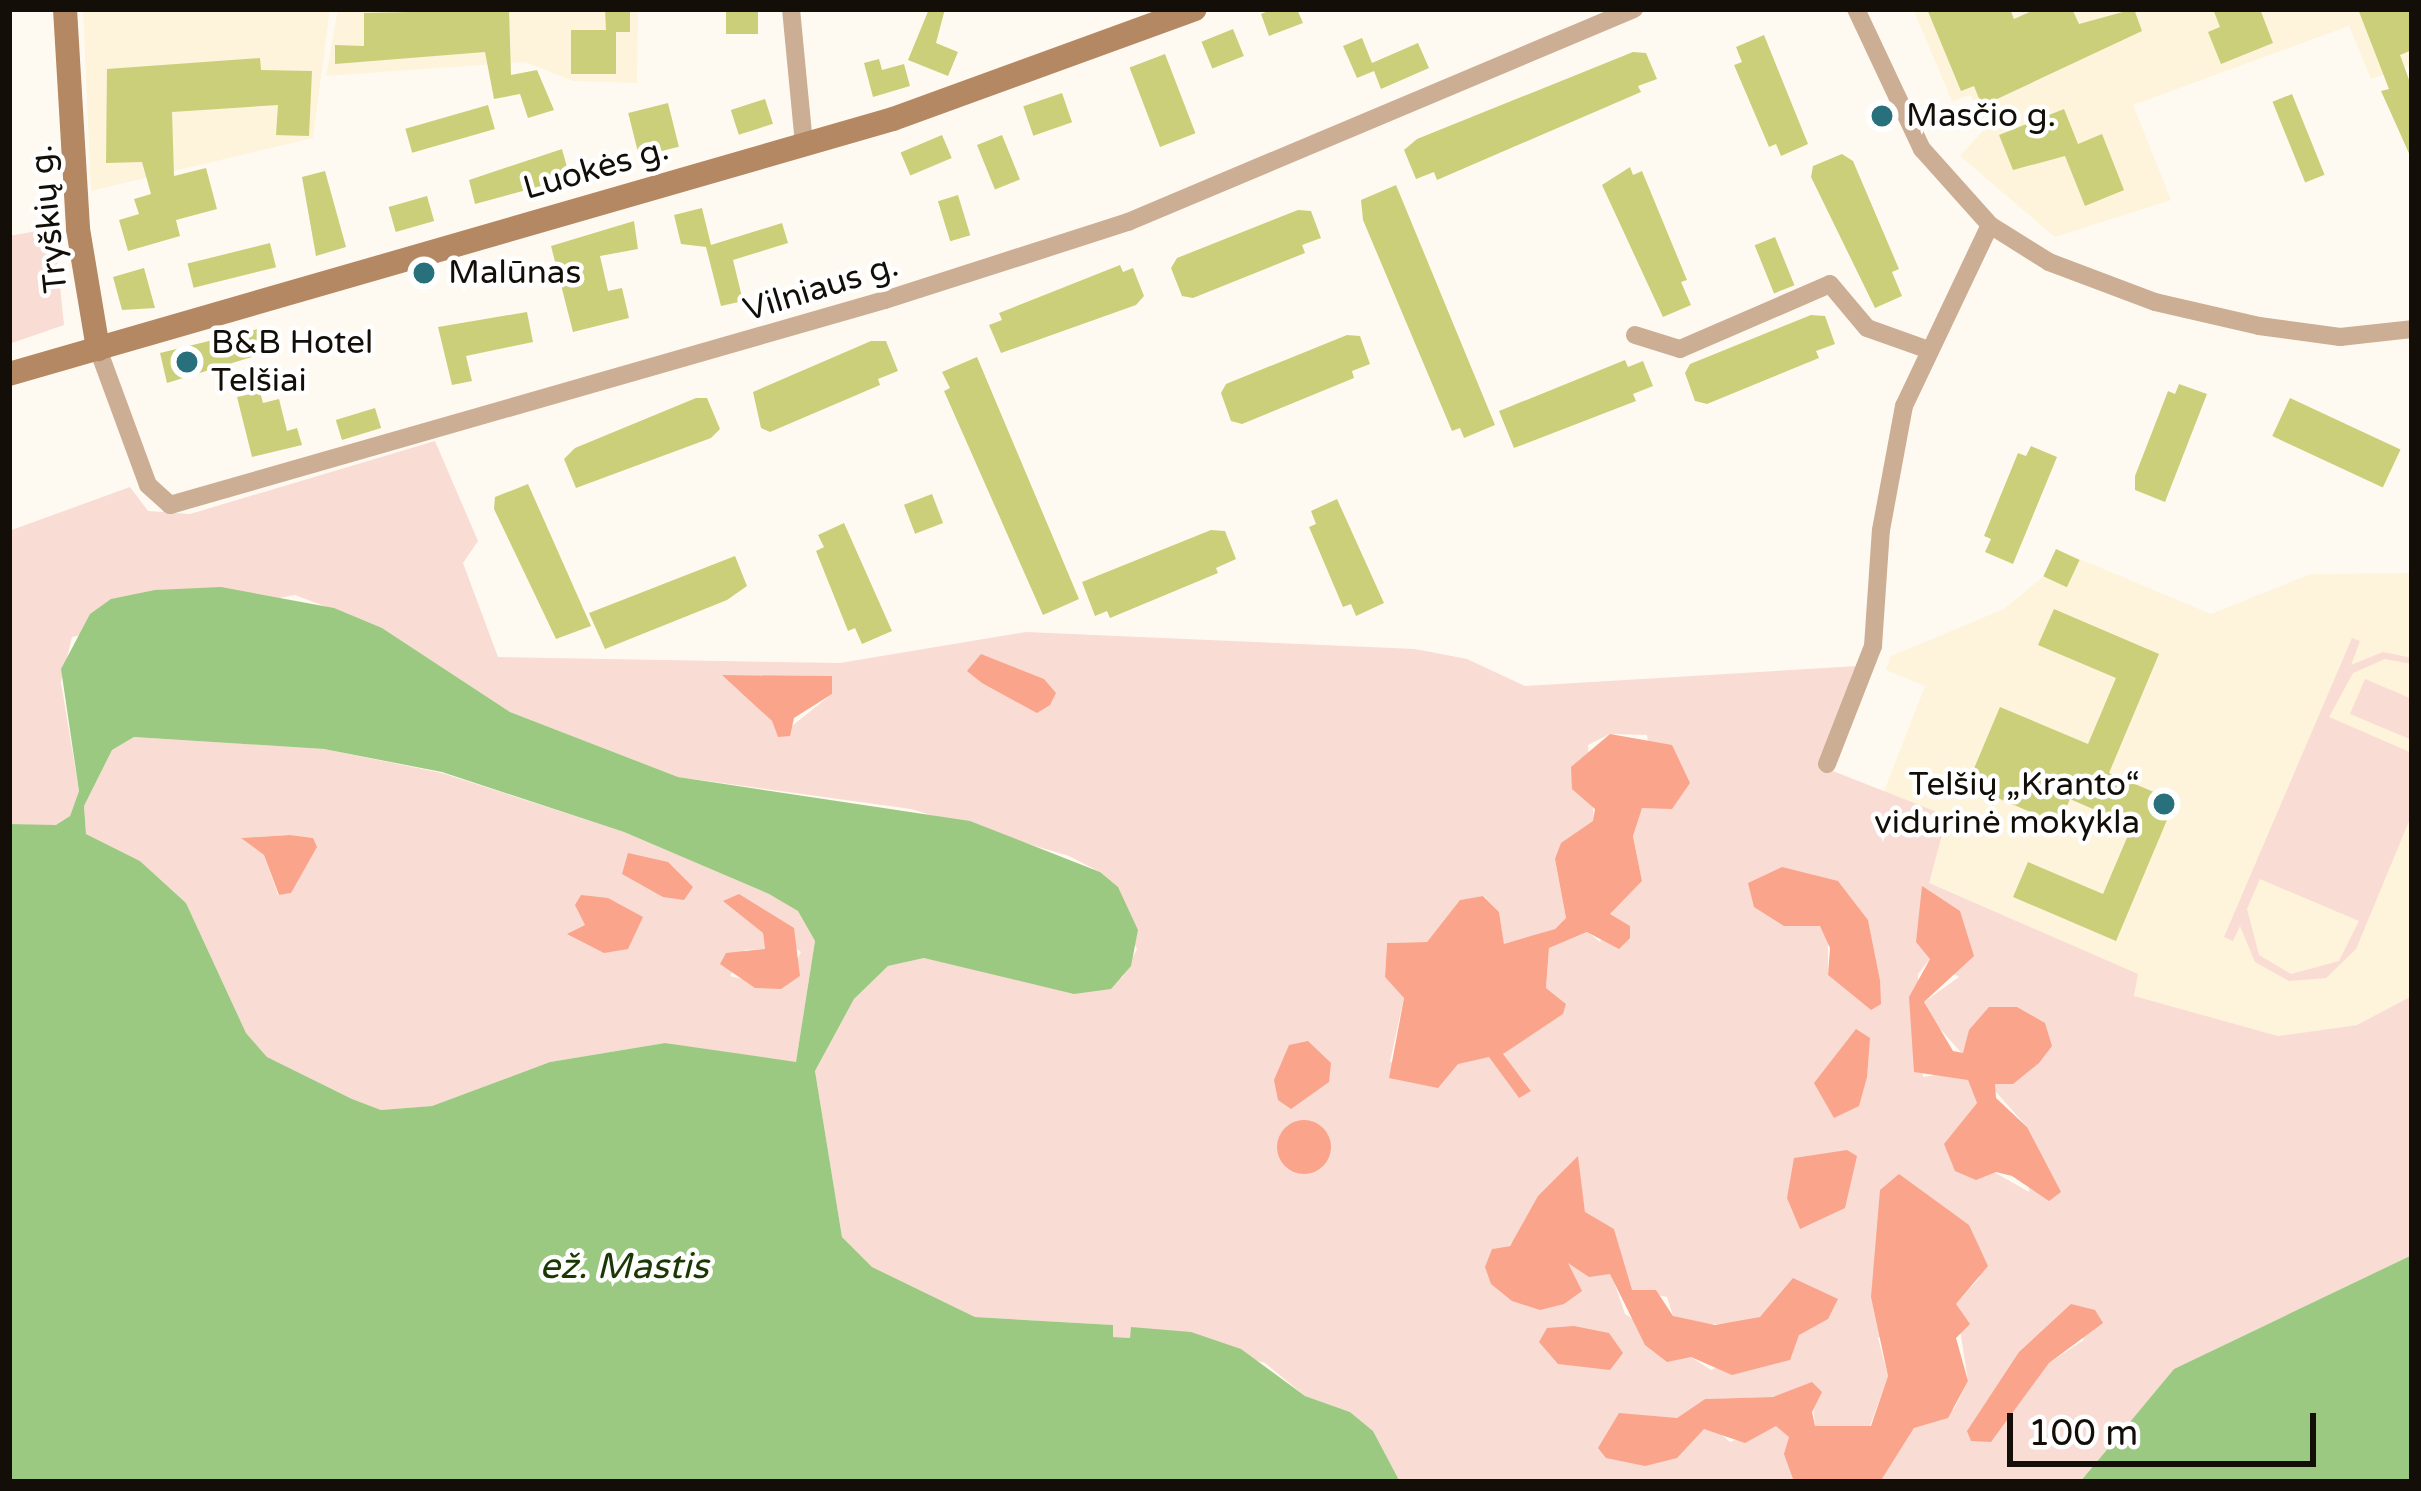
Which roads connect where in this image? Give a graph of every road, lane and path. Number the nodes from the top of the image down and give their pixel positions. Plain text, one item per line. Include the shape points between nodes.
1 (65, 9) edge
2 (791, 9) edge
3 (1196, 9) edge
4 (1634, 9) edge
5 (1856, 9) edge
6 (804, 144) junction
7 (1990, 225) junction
8 (2412, 329) edge
9 (1635, 335) dead end
10 (98, 349) junction
11 (1926, 349) junction
12 (9, 374) edge
13 (1827, 764) dead end

1 - 10 main road, Tryškių g. via 78,229
2 - 6 street
3 - 6 main road, Luokės g.
4 - 10 street, Vilniaus g. via 1128,222 818,320 170,505 148,485
5 - 7 street via 1922,149
6 - 10 main road, Luokės g.
7 - 8 street via 2087,281 2191,311 2340,337
7 - 11 street
9 - 11 street via 1680,349 1830,284 1867,328
10 - 12 main road, Luokės g.
11 - 13 street via 1894,442 1874,646

